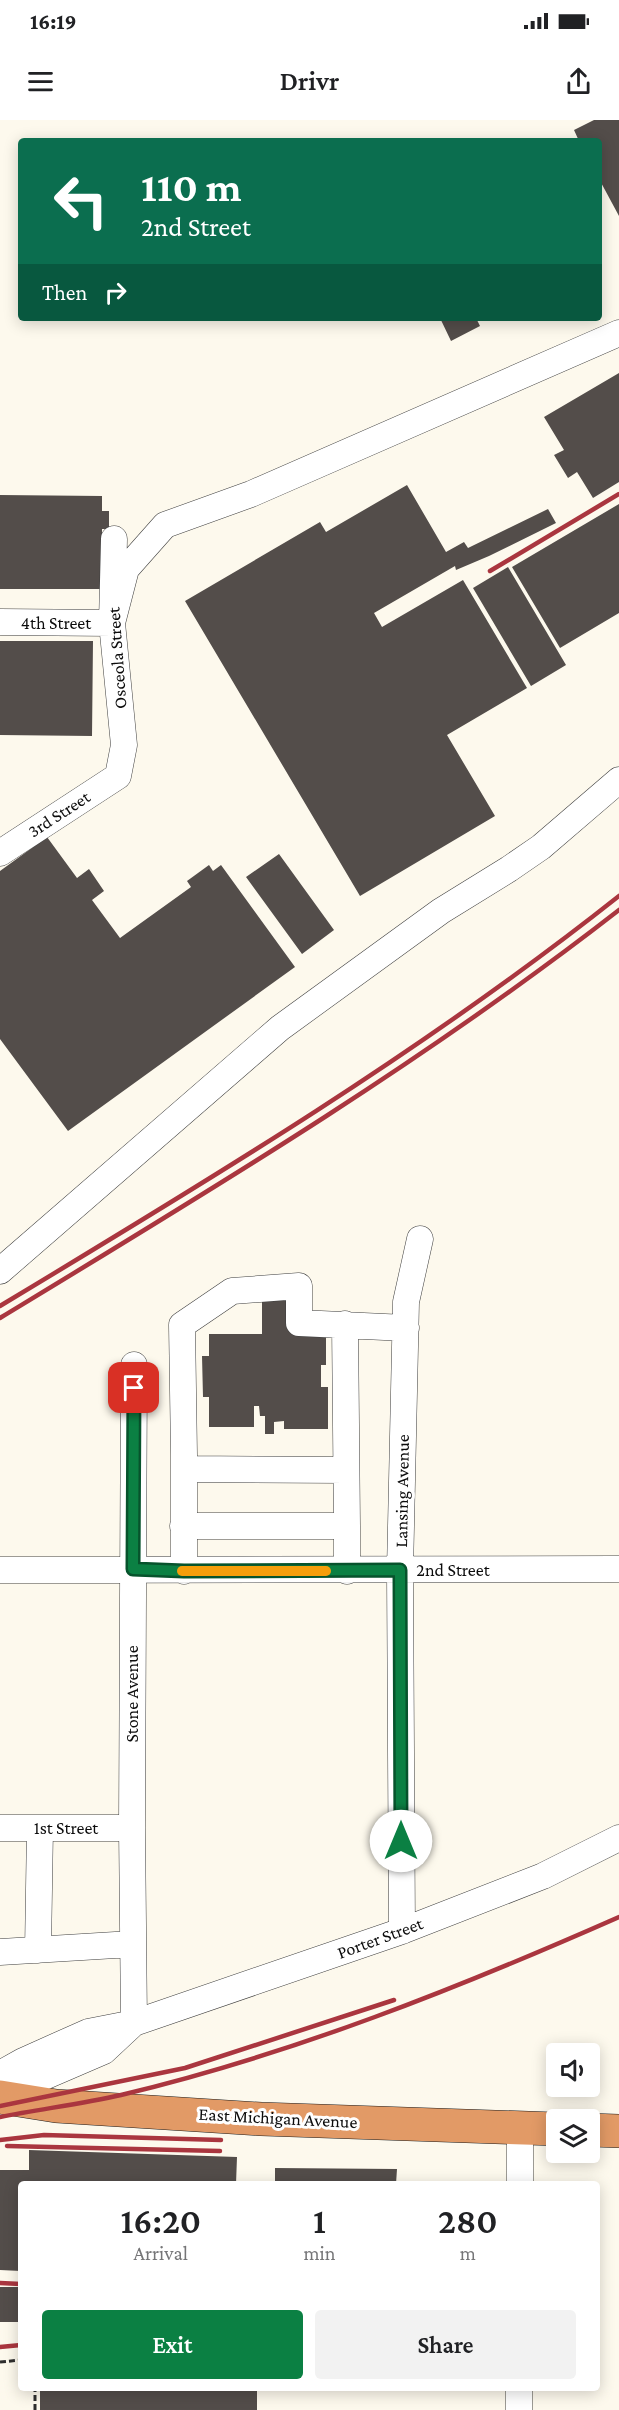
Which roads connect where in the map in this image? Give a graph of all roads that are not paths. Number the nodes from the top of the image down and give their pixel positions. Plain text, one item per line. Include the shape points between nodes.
1 (619, 333) edge
2 (114, 539) dead end
3 (0, 622) edge
4 (112, 623) junction
5 (118, 776) joint
6 (619, 780) edge
7 (0, 853) edge
8 (420, 1239) dead end
9 (0, 1271) edge
10 (345, 1324) junction
11 (406, 1328) junction
12 (134, 1365) dead end
13 (184, 1469) junction
14 (346, 1470) junction
15 (183, 1526) junction
16 (347, 1526) junction
17 (133, 1569) junction
18 (619, 1569) edge
19 (0, 1570) edge
20 (400, 1570) junction
21 (184, 1571) junction
22 (346, 1571) junction
23 (0, 1828) edge
24 (40, 1828) junction
25 (132, 1828) junction
26 (619, 1838) edge
27 (402, 1932) junction
28 (132, 1944) junction
29 (38, 1950) junction
30 (0, 1952) edge
31 (134, 2023) junction
32 (0, 2074) edge
33 (0, 2086) edge
34 (0, 2097) edge
35 (520, 2127) junction
36 (546, 2128) edge
37 (600, 2130) edge
38 (619, 2131) edge
39 (520, 2181) edge
40 (519, 2391) edge
41 (519, 2410) edge

1 - 4 street via 251,494 165,525 126,569
2 - 4 street, Osceola Street
3 - 4 street, 4th Street
4 - 5 street, Osceola Street via 124,745
5 - 7 street, 3rd Street
6 - 9 street via 509,869 432,918 280,1028
8 - 11 street, Lansing Avenue via 406,1302
10 - 11 street
10 - 13 street via 299,1323 299,1286 232,1291 182,1326
10 - 14 street
11 - 20 street, Lansing Avenue
12 - 17 street, Stone Avenue
13 - 14 street
13 - 15 street
14 - 16 street
15 - 16 street
15 - 21 street
16 - 22 street
17 - 19 street, 2nd Street
17 - 21 street, 2nd Street
17 - 25 street, Stone Avenue
18 - 20 street, 2nd Street
20 - 22 street, 2nd Street
20 - 27 street, Lansing Avenue
21 - 22 street, 2nd Street
23 - 24 street, 1st Street
24 - 25 street, 1st Street
24 - 29 street
25 - 28 street, Stone Avenue
26 - 27 street, Porter Street via 543,1876
27 - 31 street, Porter Street
28 - 29 street
28 - 31 street, Stone Avenue
29 - 30 street
31 - 32 street, Porter Street via 88,2032
31 - 33 street, Porter Street via 104,2051 32,2082
34 - 35 highway, East Michigan Avenue via 56,2106 261,2119
35 - 36 highway, East Michigan Avenue
35 - 39 street
37 - 38 highway
40 - 41 street

